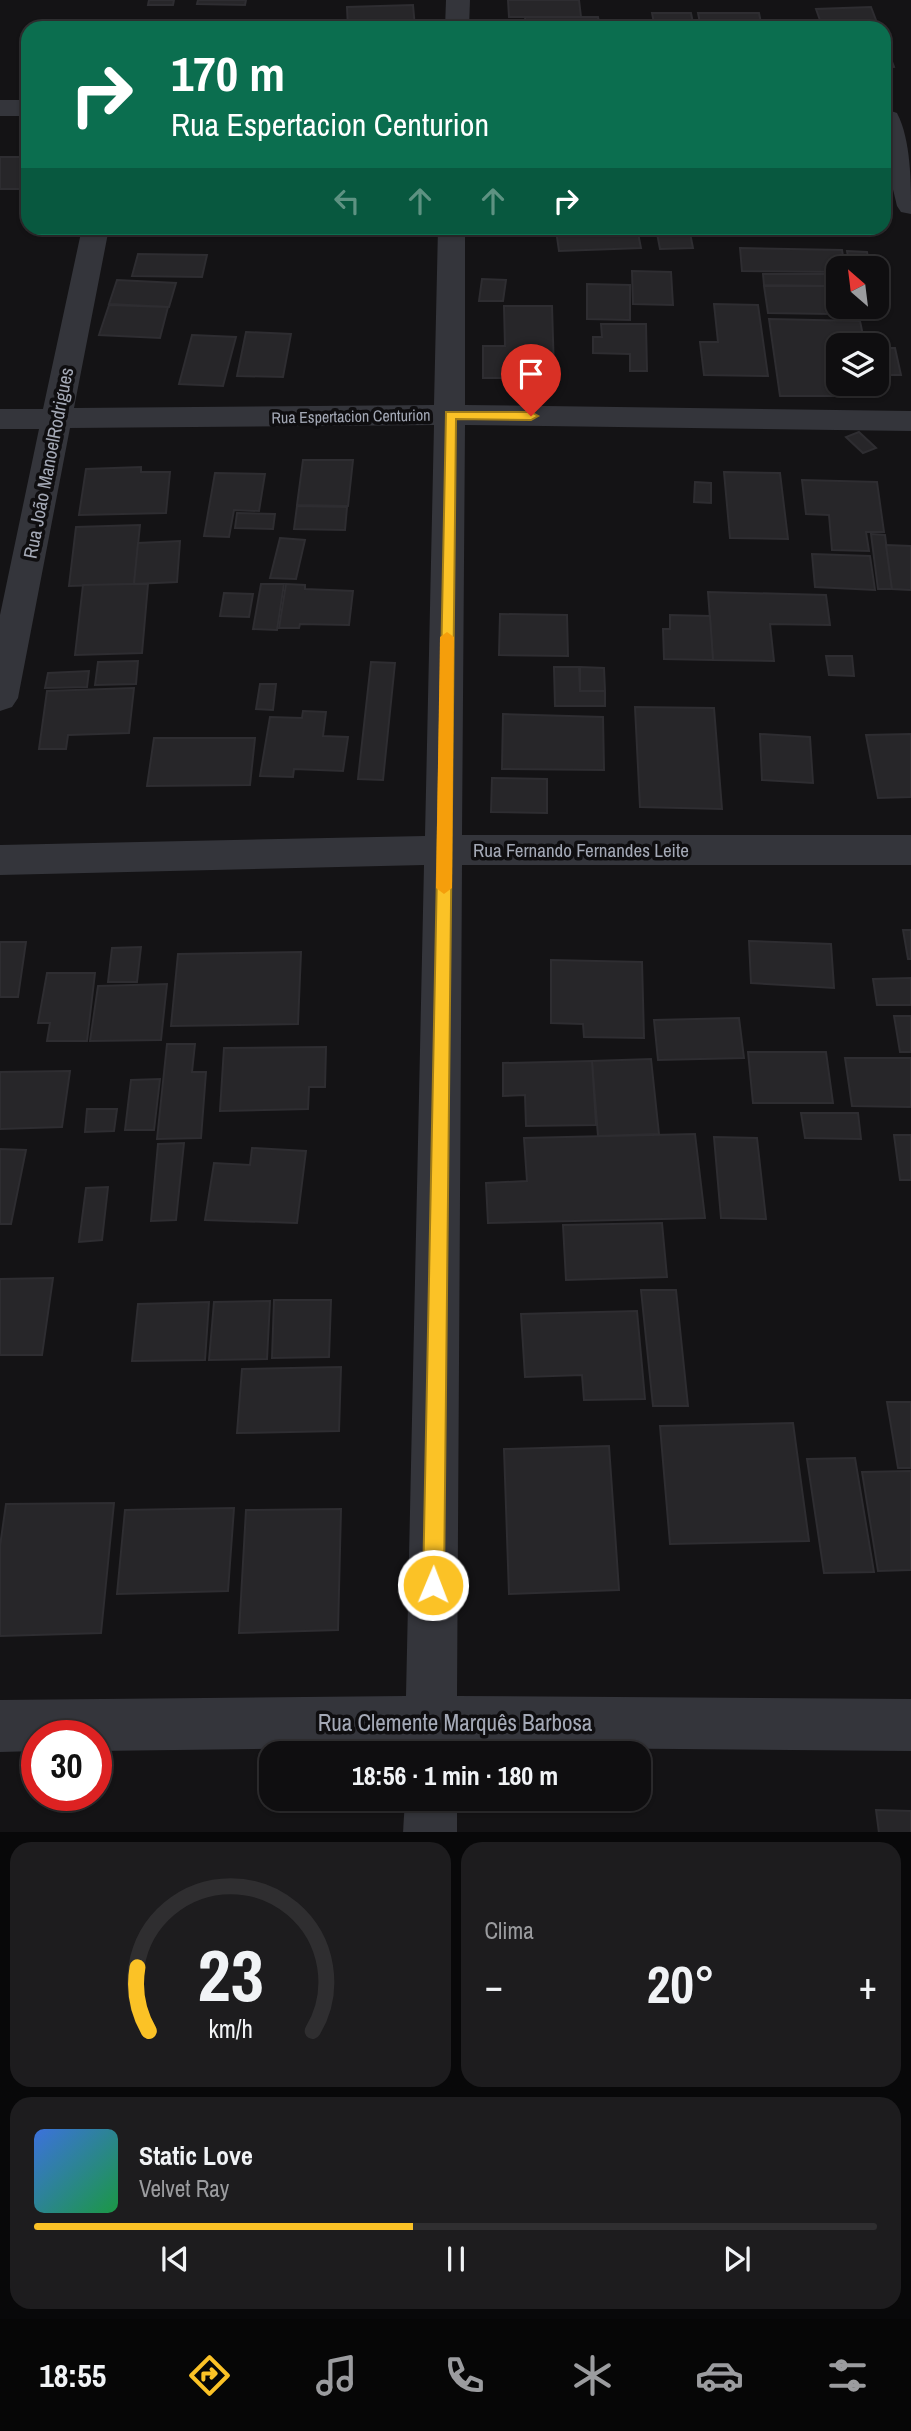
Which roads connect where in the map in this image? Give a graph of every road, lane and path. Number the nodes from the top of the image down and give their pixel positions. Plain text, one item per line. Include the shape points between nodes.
1 (458, 0) edge
2 (457, 21) edge
3 (0, 108) edge
4 (21, 108) edge
5 (894, 117) edge
6 (911, 206) edge
7 (94, 235) edge
8 (452, 235) edge
9 (450, 415) junction
10 (0, 419) edge
11 (58, 419) junction
12 (911, 421) edge
13 (0, 698) edge
14 (445, 850) junction
15 (911, 850) edge
16 (0, 860) edge
17 (911, 1725) edge
18 (0, 1726) edge
19 (431, 1737) edge
20 (431, 1811) edge
21 (430, 1832) edge

1 - 2 street
3 - 4 street
5 - 6 street
7 - 11 street, Rua João ManoelRodrigues
8 - 9 street
9 - 11 street, Rua Espertacion Centurion
9 - 12 street, Rua Espertacion Centurion
9 - 14 street
10 - 11 street, Rua Espertacion Centurion
11 - 13 street, Rua João ManoelRodrigues
14 - 15 street, Rua Fernando Fernandes Leite
14 - 16 street, Rua Fernando Fernandes Leite
14 - 19 street
17 - 19 street, Rua Clemente Marquês Barbosa
18 - 19 street, Rua Clemente Marquês Barbosa
20 - 21 street

